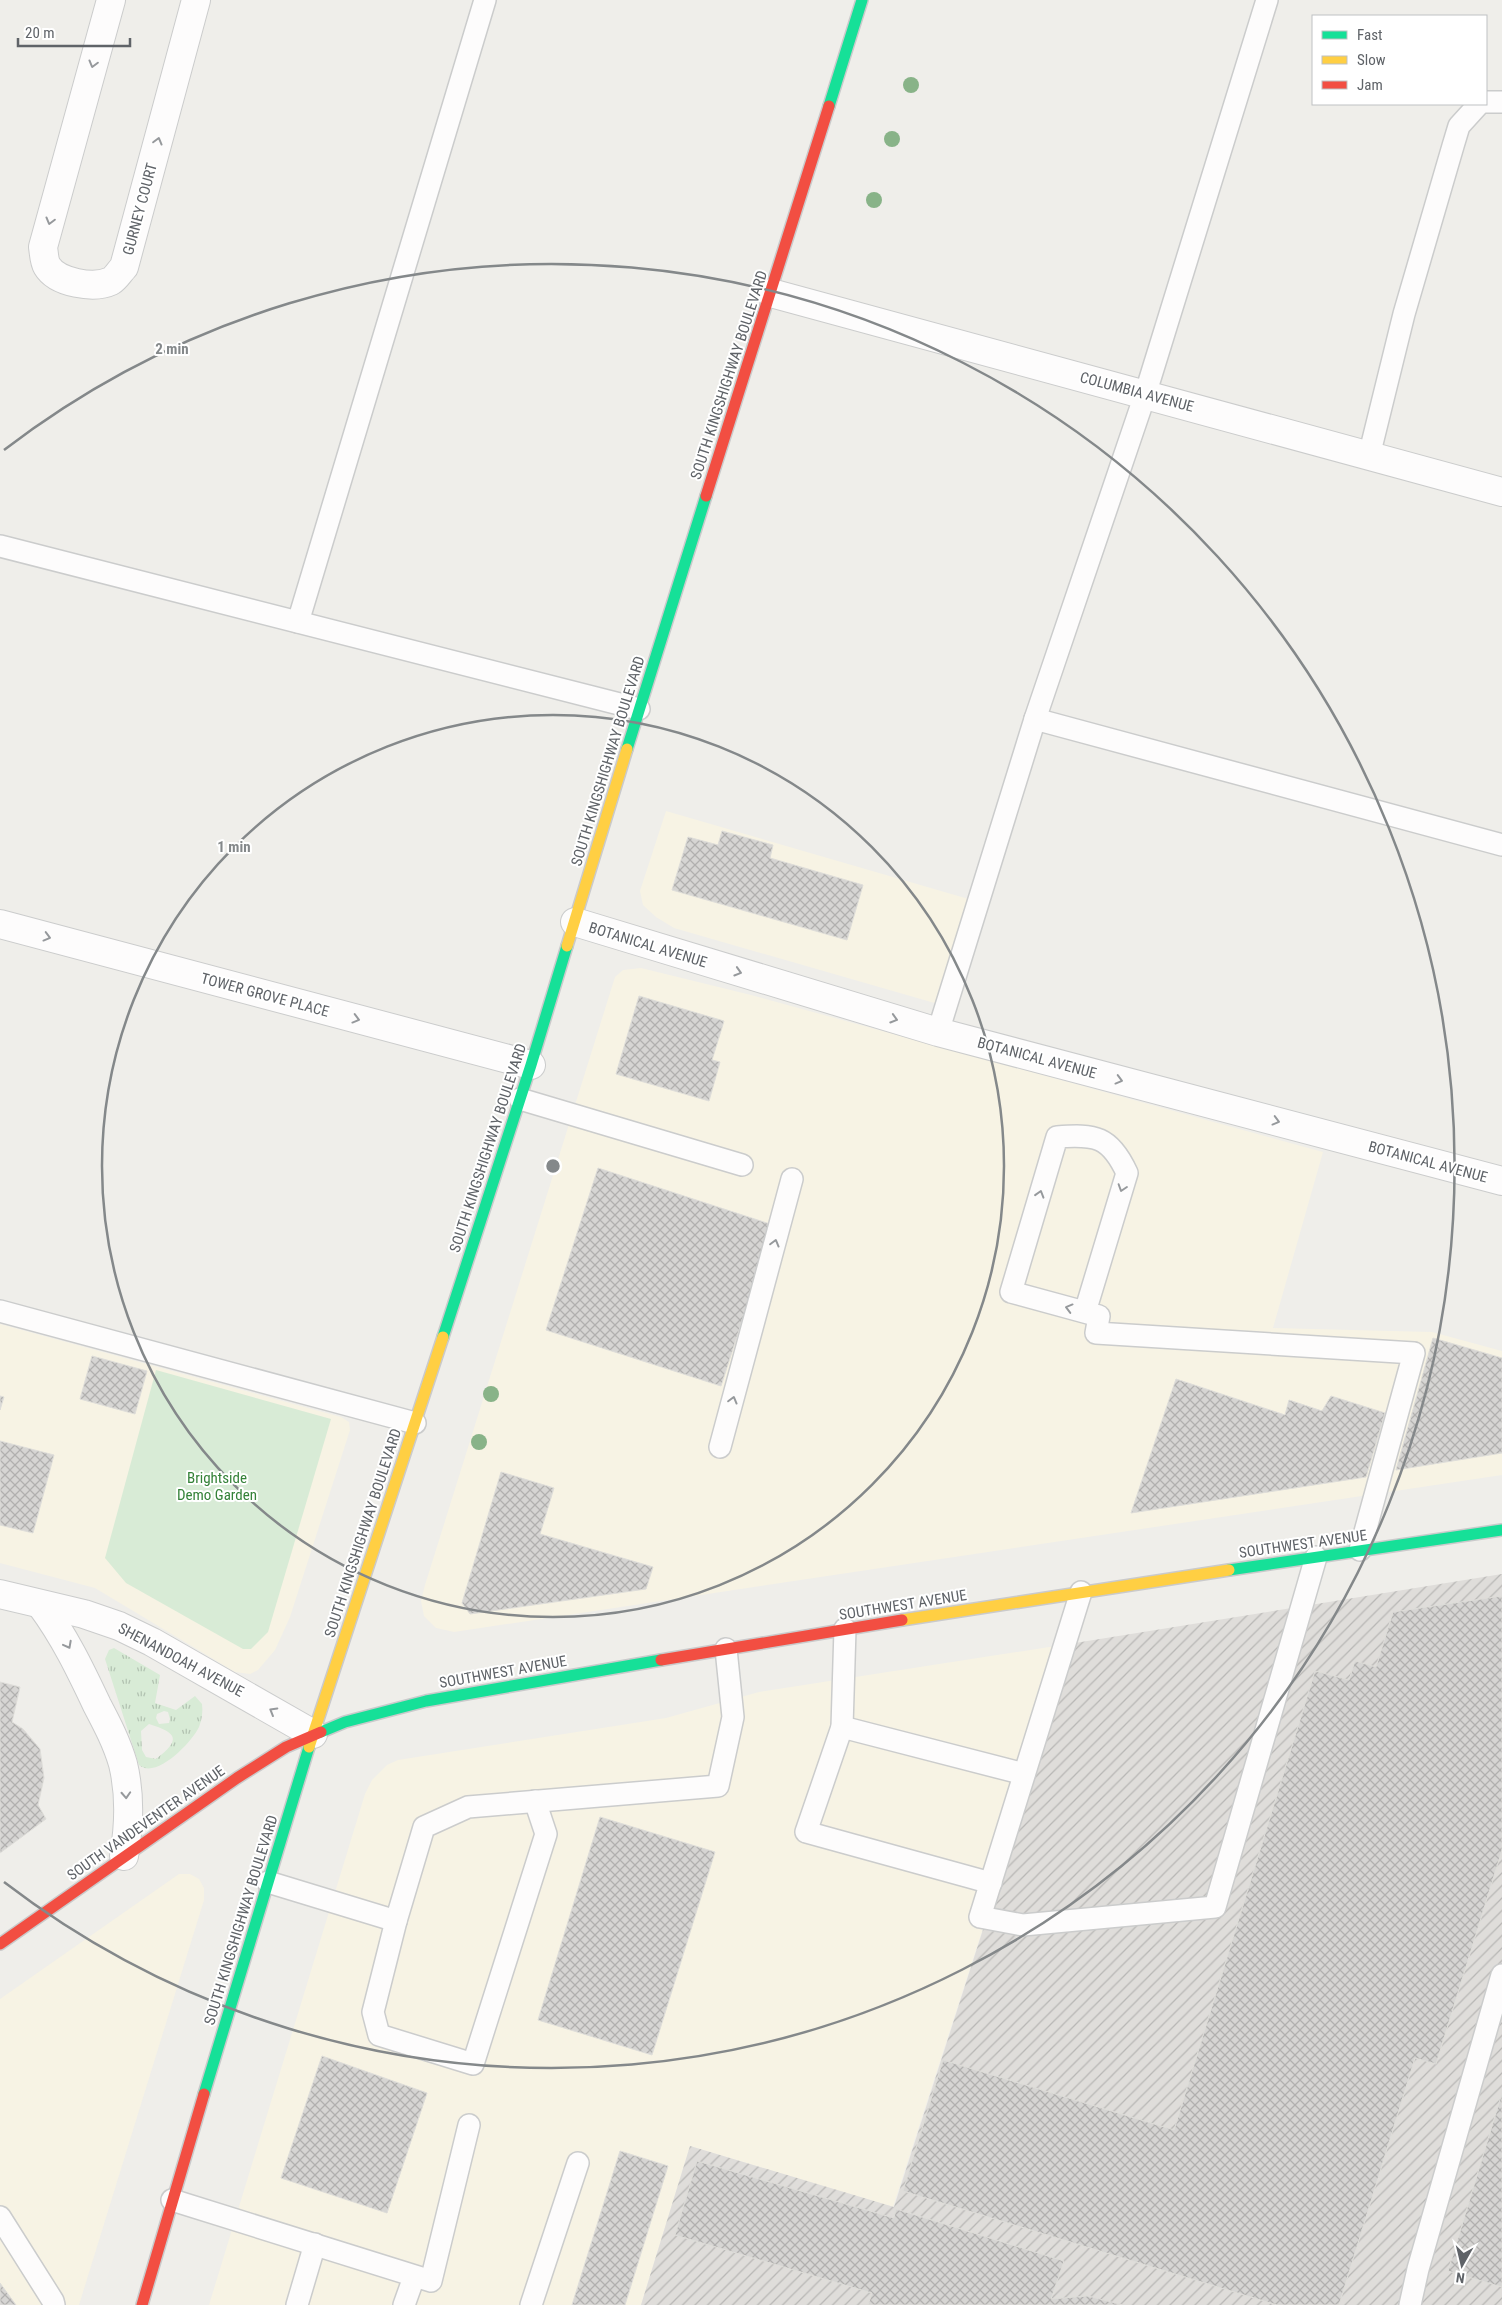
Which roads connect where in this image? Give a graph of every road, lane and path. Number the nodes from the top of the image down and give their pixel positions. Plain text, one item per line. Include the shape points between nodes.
1 (111, 0) edge
2 (196, 0) edge
3 (485, 0) edge
4 (862, 0) edge
5 (1267, 0) edge
6 (1487, 102) edge
7 (1502, 102) edge
8 (1478, 105) edge
9 (771, 293) junction
10 (1145, 395) junction
11 (1369, 456) junction
12 (1502, 492) edge
13 (0, 546) edge
14 (298, 622) junction
15 (639, 709) junction
16 (1035, 719) junction
17 (1502, 845) edge
18 (575, 922) junction
19 (0, 924) edge
20 (938, 1032) junction
21 (531, 1066) junction
22 (520, 1099) junction
23 (742, 1165) dead end
24 (792, 1179) dead end
25 (1502, 1181) edge
26 (0, 1311) edge
27 (1085, 1312) junction
28 (416, 1423) junction
29 (720, 1447) dead end
30 (1502, 1530) edge
31 (1360, 1550) junction
32 (1316, 1557) junction
33 (1081, 1592) junction
34 (0, 1594) edge
35 (41, 1605) junction
36 (845, 1629) junction
37 (726, 1649) junction
38 (842, 1727) junction
39 (313, 1734) junction
40 (1024, 1774) junction
41 (535, 1801) junction
42 (124, 1856) junction
43 (268, 1882) junction
44 (991, 1883) junction
45 (396, 1921) junction
46 (0, 1944) edge
47 (1502, 1975) edge
48 (469, 2125) dead end
49 (578, 2163) dead end
50 (172, 2200) junction
51 (0, 2217) edge
52 (314, 2244) junction
53 (414, 2276) junction
54 (54, 2305) edge
55 (142, 2305) edge
56 (297, 2305) edge
57 (404, 2305) edge
58 (531, 2305) edge
59 (1410, 2305) edge

1 -> 2 street, GURNEY COURT via 43,247 46,266 55,275 95,286 113,280 124,267
3 - 14 lane
4 - 9 main road, SOUTH KINGSHIGHWAY BOULEVARD
5 - 10 lane
6 - 7 lane
8 - 11 lane via 1459,126 1404,314
9 - 10 street, COLUMBIA AVENUE
9 - 15 main road, SOUTH KINGSHIGHWAY BOULEVARD
10 - 11 street, COLUMBIA AVENUE
10 - 16 lane
11 - 12 street, COLUMBIA AVENUE
13 - 14 lane
14 - 15 lane
15 - 18 main road, SOUTH KINGSHIGHWAY BOULEVARD
16 - 17 lane
16 - 20 lane
18 -> 20 street, BOTANICAL AVENUE
18 - 21 main road, SOUTH KINGSHIGHWAY BOULEVARD
19 -> 21 street, TOWER GROVE PLACE
20 -> 25 street, BOTANICAL AVENUE
21 - 22 main road, SOUTH KINGSHIGHWAY BOULEVARD
22 - 23 lane
22 - 28 main road, SOUTH KINGSHIGHWAY BOULEVARD
29 -> 24 lane
26 - 28 lane
27 -> 27 lane via 1011,1292 1057,1138 1077,1135 1101,1139 1119,1154 1127,1173
27 - 31 lane via 1099,1316 1096,1333 1414,1353
28 - 39 main road, SOUTH KINGSHIGHWAY BOULEVARD
30 - 31 main road, SOUTHWEST AVENUE
31 - 32 main road, SOUTHWEST AVENUE
32 - 33 main road, SOUTHWEST AVENUE
32 - 44 lane via 1215,1907 1023,1925 980,1918
33 - 36 main road, SOUTHWEST AVENUE
33 - 40 lane
34 - 35 street, SHENANDOAH AVENUE
39 -> 35 street, SHENANDOAH AVENUE via 119,1626
35 -> 42 street via 71,1650 117,1745 126,1784 128,1832
36 - 37 main road, SOUTHWEST AVENUE
36 - 38 lane
37 - 39 main road, SOUTHWEST AVENUE via 426,1701 354,1719
37 - 41 lane via 733,1716 718,1786
38 - 40 lane
38 - 44 lane via 806,1832
39 - 42 main road, SOUTH VANDEVENTER AVENUE via 261,1762
39 - 43 main road, SOUTH KINGSHIGHWAY BOULEVARD
40 - 44 lane
41 - 45 lane via 468,1807 424,1827
41 - 45 lane via 546,1834 473,2064 379,2035 373,2012
42 - 46 main road, SOUTH VANDEVENTER AVENUE
43 - 45 lane
43 - 50 main road, SOUTH KINGSHIGHWAY BOULEVARD
47 - 59 lane
48 - 53 lane via 431,2281
49 - 58 lane
50 - 52 lane
50 - 55 main road, SOUTH KINGSHIGHWAY BOULEVARD
51 - 54 lane
52 - 53 lane
52 - 56 lane
53 - 57 lane

